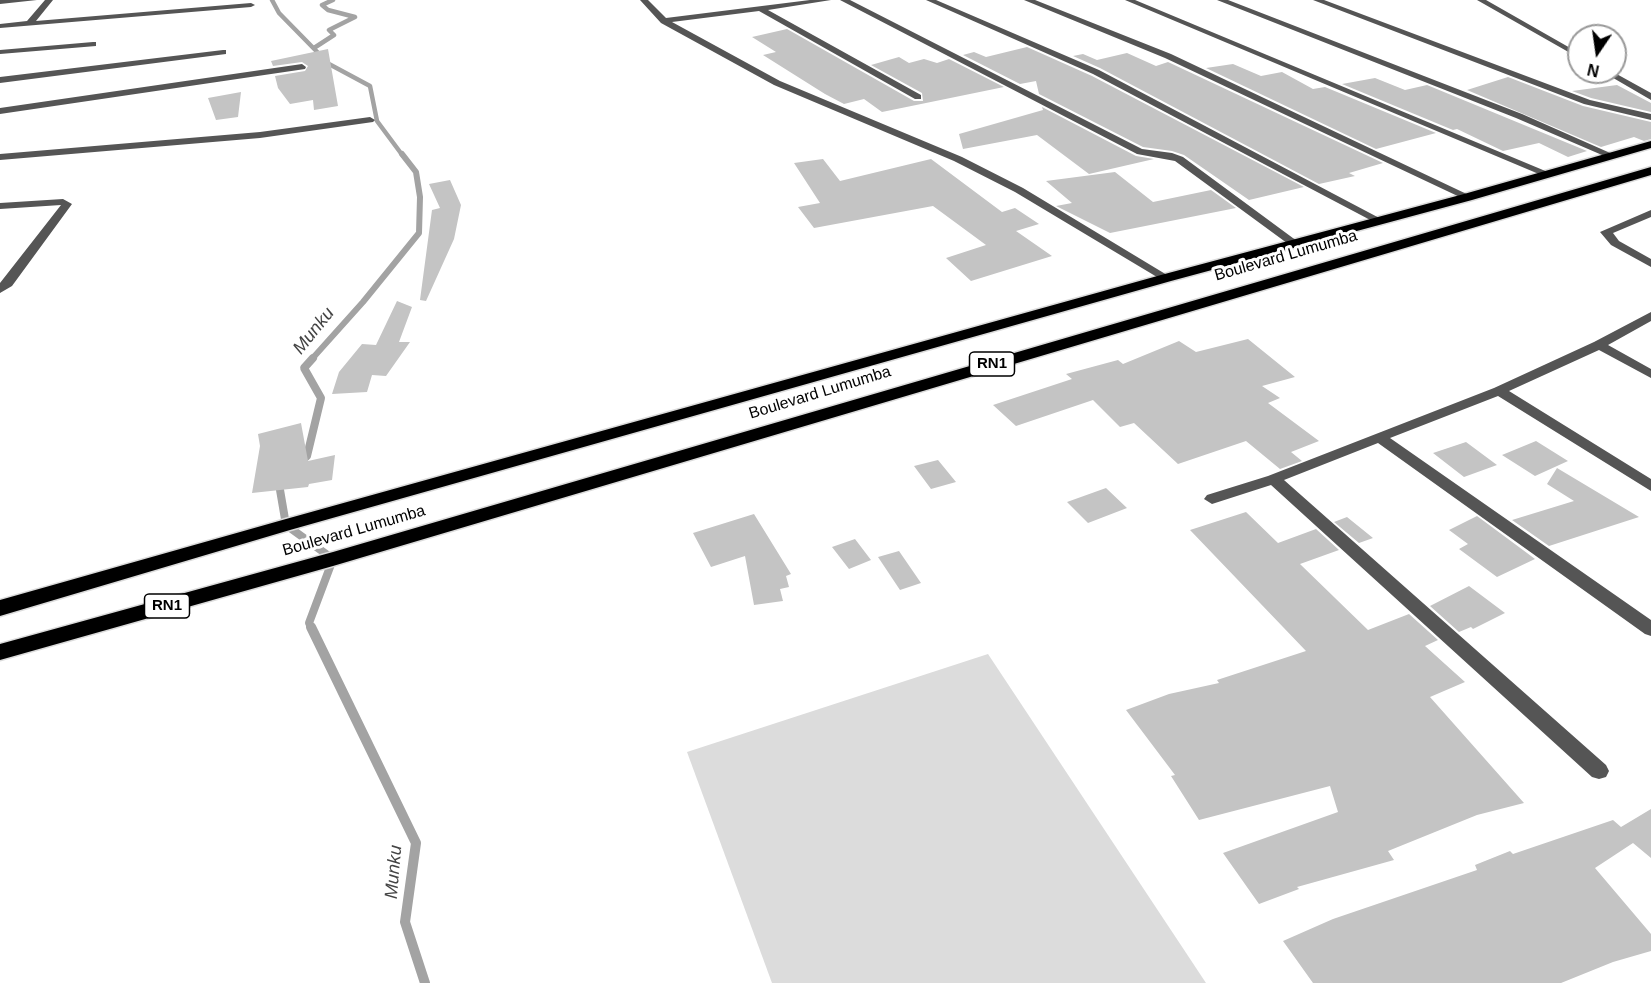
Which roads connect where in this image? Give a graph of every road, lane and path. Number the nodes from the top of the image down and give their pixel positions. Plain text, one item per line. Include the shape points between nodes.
1 (33, 0) edge
2 (49, 0) edge
3 (644, 0) edge
4 (827, 0) edge
5 (844, 0) edge
6 (930, 0) edge
7 (1028, 0) edge
8 (1129, 0) edge
9 (1221, 0) edge
10 (1317, 0) edge
11 (1481, 0) edge
12 (0, 2) edge
13 (251, 5) dead end
14 (759, 8) junction
15 (664, 21) junction
16 (29, 24) junction
17 (0, 26) edge
18 (93, 44) dead end
19 (1567, 49) edge
20 (0, 52) edge
21 (223, 52) dead end
22 (302, 68) dead end
23 (0, 80) edge
24 (1627, 83) edge
25 (918, 97) dead end
26 (1651, 97) edge
27 (0, 111) edge
28 (1651, 117) edge
29 (370, 120) dead end
30 (1651, 144) edge
31 (1612, 156) junction
32 (0, 157) edge
33 (1651, 171) edge
34 (1550, 175) junction
35 (1468, 197) junction
36 (0, 206) edge
37 (1651, 213) edge
38 (1380, 221) junction
39 (1295, 244) junction
40 (1651, 264) edge
41 (1166, 278) junction
42 (0, 289) edge
43 (1651, 316) edge
44 (1599, 345) junction
45 (1651, 374) edge
46 (1499, 391) junction
47 (1380, 438) junction
48 (1273, 479) junction
49 (1651, 486) edge
50 (1212, 500) dead end
51 (0, 608) edge
52 (1651, 629) edge
53 (0, 652) edge
54 (1599, 771) dead end

1 - 12 street
2 - 16 street
3 - 15 street
4 - 14 street
5 - 39 street via 1140,152 1179,159
6 - 38 street via 1096,72
7 - 35 street via 1168,56
8 - 34 street
9 - 31 street
10 - 28 street via 1587,102
11 - 19 street
13 - 16 street
14 - 15 street
14 - 25 street
15 - 41 street via 777,83 958,159 1019,190
16 - 17 street
18 - 20 street
21 - 23 street
22 - 27 street
24 - 26 street
29 - 32 street via 250,136
30 - 31 highway, Boulevard Lumumba / RN1
31 - 34 highway, Boulevard Lumumba / RN1
33 - 53 highway, Boulevard Lumumba / RN1 via 345,556
34 - 35 highway, Boulevard Lumumba / RN1
35 - 38 highway, Boulevard Lumumba / RN1
36 - 42 street via 67,204
37 - 40 street via 1606,232 1615,243
38 - 39 highway, Boulevard Lumumba / RN1
39 - 41 highway, Boulevard Lumumba / RN1
41 - 51 highway, Boulevard Lumumba / RN1
43 - 44 street
44 - 45 street
44 - 46 street
46 - 47 street
46 - 49 street
47 - 48 street
47 - 52 street
48 - 50 street
48 - 54 street

